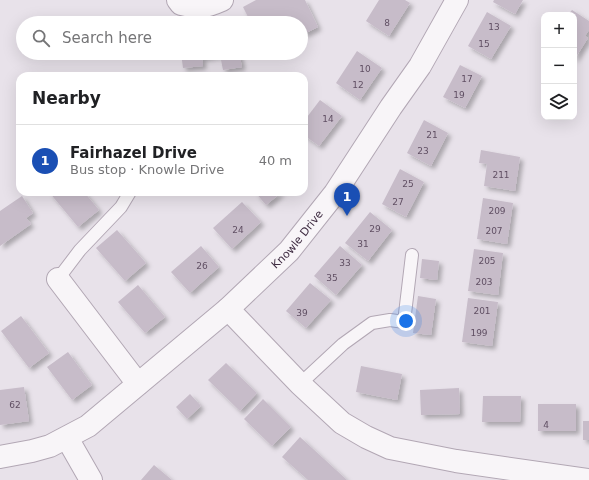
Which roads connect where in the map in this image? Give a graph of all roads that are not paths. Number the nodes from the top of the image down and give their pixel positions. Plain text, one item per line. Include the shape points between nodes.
1 (178, 0) edge
2 (222, 0) edge
3 (457, 0) edge
4 (128, 196) edge
5 (412, 255) dead end
6 (58, 279) joint
7 (228, 309) junction
8 (138, 384) junction
9 (300, 384) junction
10 (67, 438) junction
11 (0, 457) edge
12 (91, 480) edge
13 (586, 480) edge

1 - 2 street via 181,4 192,7 205,7
3 - 7 street, Knowle Drive via 420,66 335,193 289,251
4 - 6 lane via 121,207 80,250
5 - 9 lane via 404,322 390,320 372,323 343,344
6 - 8 street
7 - 8 street, Knowle Drive
7 - 9 street
8 - 10 street, Knowle Drive via 88,426
9 - 13 street via 342,423 390,448 456,461
10 - 11 street, Knowle Drive via 50,446
10 - 12 street

